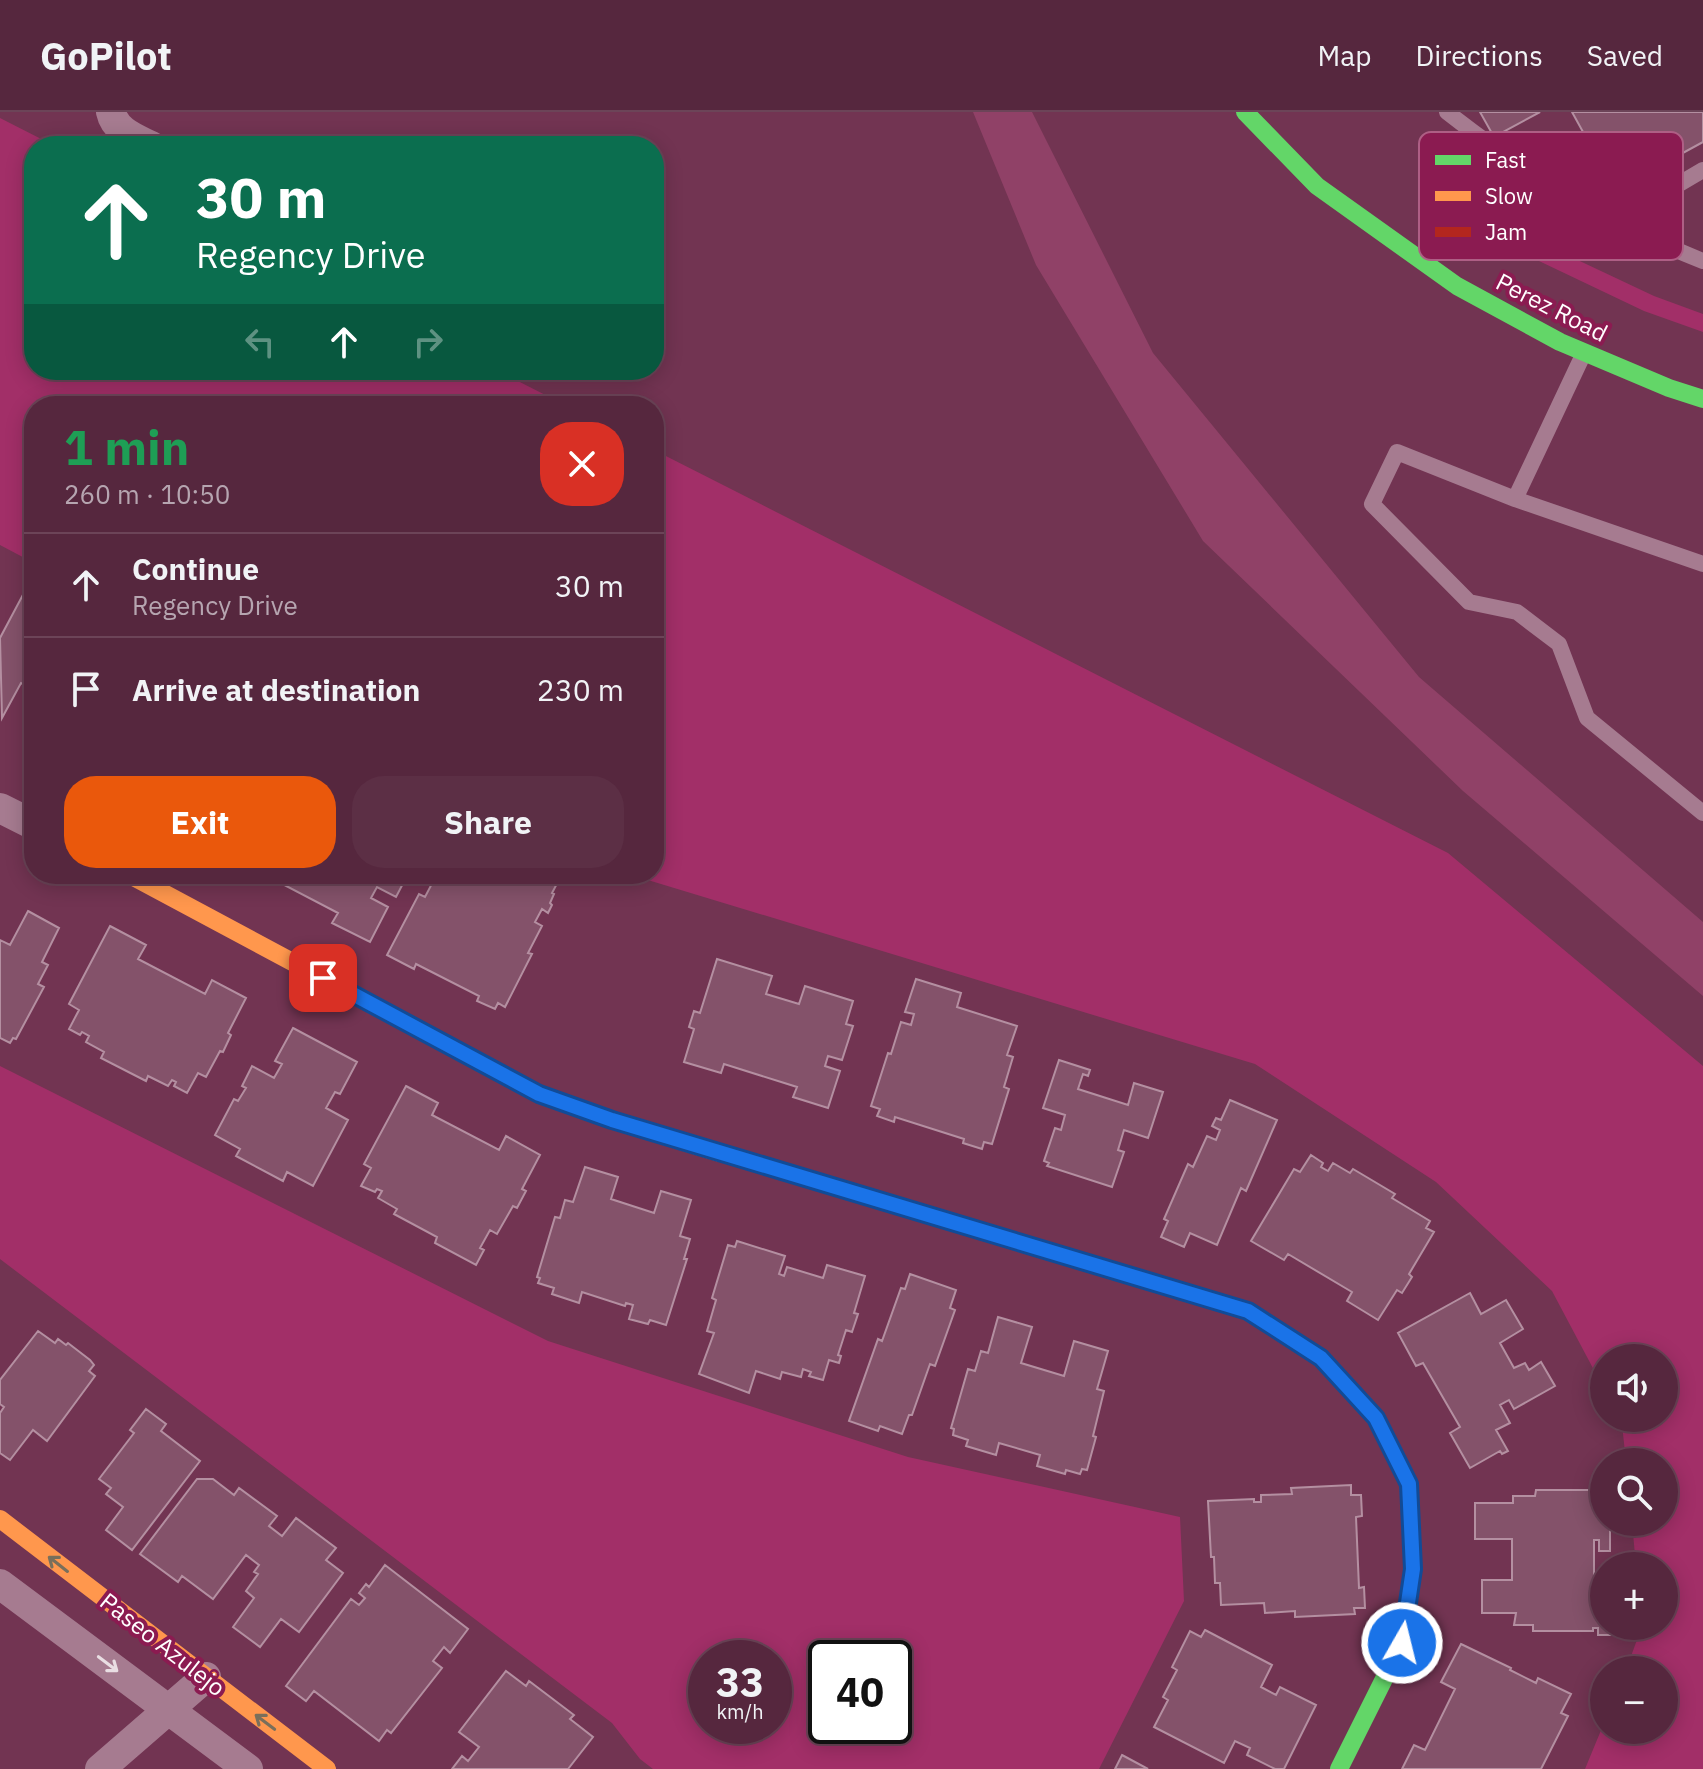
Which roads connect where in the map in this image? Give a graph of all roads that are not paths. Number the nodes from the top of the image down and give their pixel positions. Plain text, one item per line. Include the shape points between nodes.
1 (111, 112) edge
2 (1245, 112) edge
3 (1447, 112) edge
4 (1472, 132) edge
5 (132, 136) edge
6 (1703, 170) edge
7 (1683, 182) edge
8 (1683, 253) edge
9 (1419, 259) edge
10 (1420, 260) edge
11 (1703, 261) edge
12 (1584, 353) junction
13 (1703, 399) edge
14 (1515, 499) junction
15 (1703, 564) edge
16 (0, 808) edge
17 (1703, 813) edge
18 (24, 820) edge
19 (147, 884) edge
20 (0, 1519) edge
21 (0, 1584) edge
22 (206, 1677) junction
23 (169, 1709) junction
24 (100, 1769) edge
25 (248, 1769) edge
26 (327, 1769) edge
27 (1339, 1769) edge

1 - 5 street via 113,121
2 - 9 street, Perez Road via 1317,186
3 - 4 lane
6 - 7 lane
8 - 11 lane
10 - 12 street, Perez Road
12 - 13 street, Perez Road
12 - 14 lane
14 - 15 lane
14 - 17 lane via 1397,452 1372,504 1469,602 1517,612 1559,644 1587,718
16 - 18 street
19 - 27 street via 539,1094 1248,1311 1321,1358 1376,1418 1409,1484 1413,1569 1402,1643
22 -> 20 street, Paseo Azulejo
21 -> 23 street, Paseo Azulejo
22 - 23 street
26 -> 22 street, Paseo Azulejo
23 - 24 street
23 - 25 street, Paseo Azulejo

